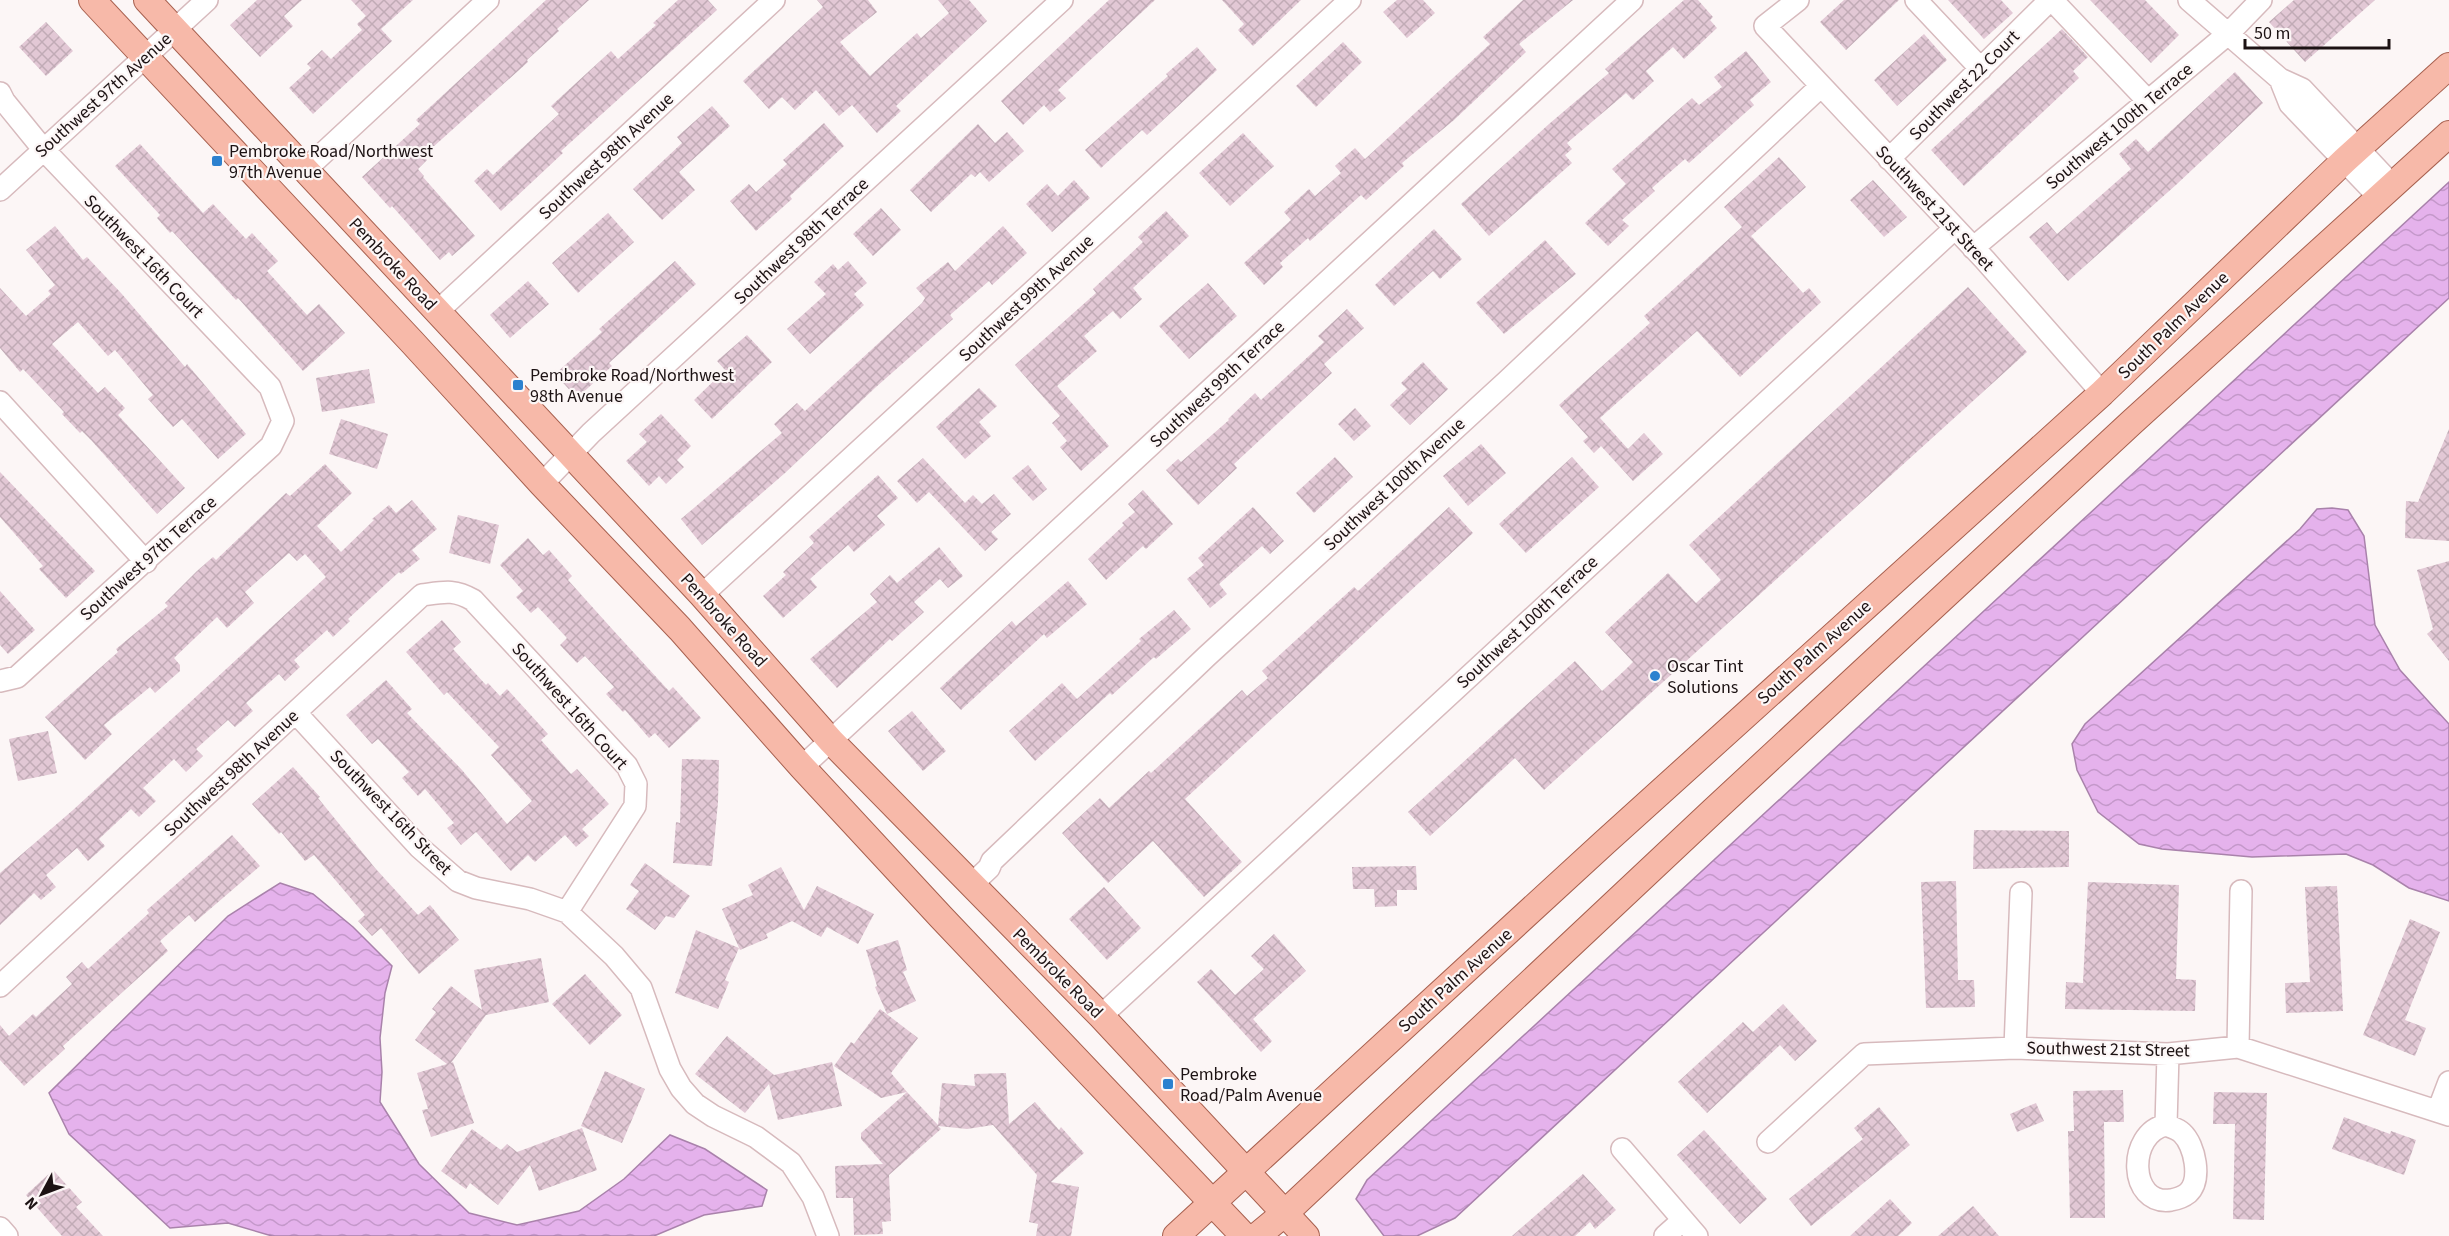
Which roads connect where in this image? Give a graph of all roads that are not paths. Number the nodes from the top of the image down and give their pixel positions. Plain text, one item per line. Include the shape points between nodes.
1 (92, 0) edge
2 (147, 0) edge
3 (207, 0) edge
4 (488, 0) edge
5 (774, 0) edge
6 (1062, 0) edge
7 (1350, 0) edge
8 (1632, 0) edge
9 (1798, 0) edge
10 (1916, 0) edge
11 (2189, 0) edge
12 (2261, 0) edge
13 (2043, 3) edge
14 (174, 30) junction
15 (2229, 33) junction
16 (145, 57) junction
17 (2449, 66) edge
18 (1981, 69) junction
19 (1821, 86) junction
20 (0, 93) edge
21 (2148, 101) junction
22 (2449, 134) edge
23 (43, 149) junction
24 (2352, 154) junction
25 (1889, 159) junction
26 (305, 170) junction
27 (0, 190) edge
28 (2386, 192) junction
29 (1954, 229) junction
30 (1973, 249) junction
31 (438, 311) junction
32 (2102, 393) junction
33 (0, 402) edge
34 (283, 421) joint
35 (570, 456) junction
36 (542, 484) junction
37 (146, 562) junction
38 (702, 595) junction
39 (474, 600) joint
40 (0, 681) edge
41 (296, 713) junction
42 (831, 741) junction
43 (802, 767) junction
44 (970, 885) junction
45 (2241, 891) dead end
46 (2021, 893) dead end
47 (567, 912) junction
48 (0, 986) edge
49 (1101, 1016) junction
50 (2238, 1047) junction
51 (2015, 1048) junction
52 (2168, 1054) junction
53 (2449, 1082) edge
54 (2444, 1113) edge
55 (2166, 1125) dead end
56 (1768, 1142) dead end
57 (1622, 1149) dead end
58 (1245, 1171) junction
59 (1212, 1202) junction
60 (1285, 1213) junction
61 (1683, 1220) junction
62 (0, 1228) edge
63 (7, 1236) edge
64 (828, 1236) edge
65 (1176, 1236) edge
66 (1244, 1236) edge
67 (1257, 1236) edge
68 (1306, 1236) edge
69 (1665, 1236) edge
70 (1697, 1236) edge

1 - 16 main road
2 - 14 main road, Pembroke Road
3 - 14 street, Southwest 97th Avenue
4 - 26 street
5 - 31 street, Southwest 98th Avenue
6 - 35 street, Southwest 98th Terrace
7 - 38 street, Southwest 99th Avenue
8 - 42 street, Southwest 99th Terrace
9 - 19 street, Southwest 21st Street via 1765,26
10 - 18 street
11 - 15 street
12 - 15 street, Southwest 100th Terrace
13 - 18 street, Southwest 22 Court
13 - 21 street via 2110,60
14 - 16 street, Southwest 97th Avenue
14 - 26 main road, Pembroke Road
15 - 21 street, Southwest 100th Terrace
15 - 24 street via 2280,79 2290,104
16 - 23 street, Southwest 97th Avenue
16 - 36 main road
17 - 24 main road, South Palm Avenue
18 - 25 street, Southwest 22 Court
19 - 25 street, Southwest 21st Street
19 - 44 street, Southwest 100th Avenue via 1207,656
20 - 23 street, Southwest 16th Court
21 - 30 street, Southwest 100th Terrace
22 - 28 main road
23 - 27 street, Southwest 97th Avenue
23 - 34 street, Southwest 16th Court via 270,387
24 - 28 street
24 - 32 main road, South Palm Avenue
25 - 29 street, Southwest 21st Street
26 - 31 main road, Pembroke Road
28 - 60 main road via 2131,423
29 - 30 street, Southwest 21st Street
29 - 49 street, Southwest 100th Terrace
30 - 32 street, Southwest 21st Street
31 - 35 main road, Pembroke Road
32 - 58 main road, South Palm Avenue
33 - 37 street
34 - 37 street, Southwest 97th Terrace via 271,446
35 - 36 street, Southwest 98th Terrace
35 - 38 main road, Pembroke Road
36 - 43 main road via 680,628
37 - 40 street, Southwest 97th Terrace via 17,677
38 - 42 main road, Pembroke Road
39 - 41 street, Southwest 98th Avenue via 460,592 422,595
39 - 47 street, Southwest 16th Court via 627,766 636,784 635,806
41 - 47 street, Southwest 16th Street via 419,847 458,880
41 - 48 street, Southwest 98th Avenue
42 - 43 street, Southwest 99th Terrace
42 - 44 main road, Pembroke Road
43 - 59 main road
44 - 49 main road, Pembroke Road
45 - 50 street
46 - 51 street
47 - 64 street, Southwest 16th Street via 641,988 670,1070 681,1088 695,1104 756,1137 791,1163 813,1197
49 - 58 main road, Pembroke Road
50 - 52 street, Southwest 21st Street
50 - 54 street, Southwest 21st Street
51 - 52 street, Southwest 21st Street
51 - 56 street, Southwest 21st Street via 1864,1054
52 - 55 street
53 - 54 street
57 - 61 street
58 - 59 main road, South Palm Avenue
58 - 60 main road, Pembroke Road
59 - 65 main road, South Palm Avenue
59 - 66 main road
60 - 67 main road
60 - 68 main road, Pembroke Road
61 - 69 street
61 - 70 street
62 - 63 street

